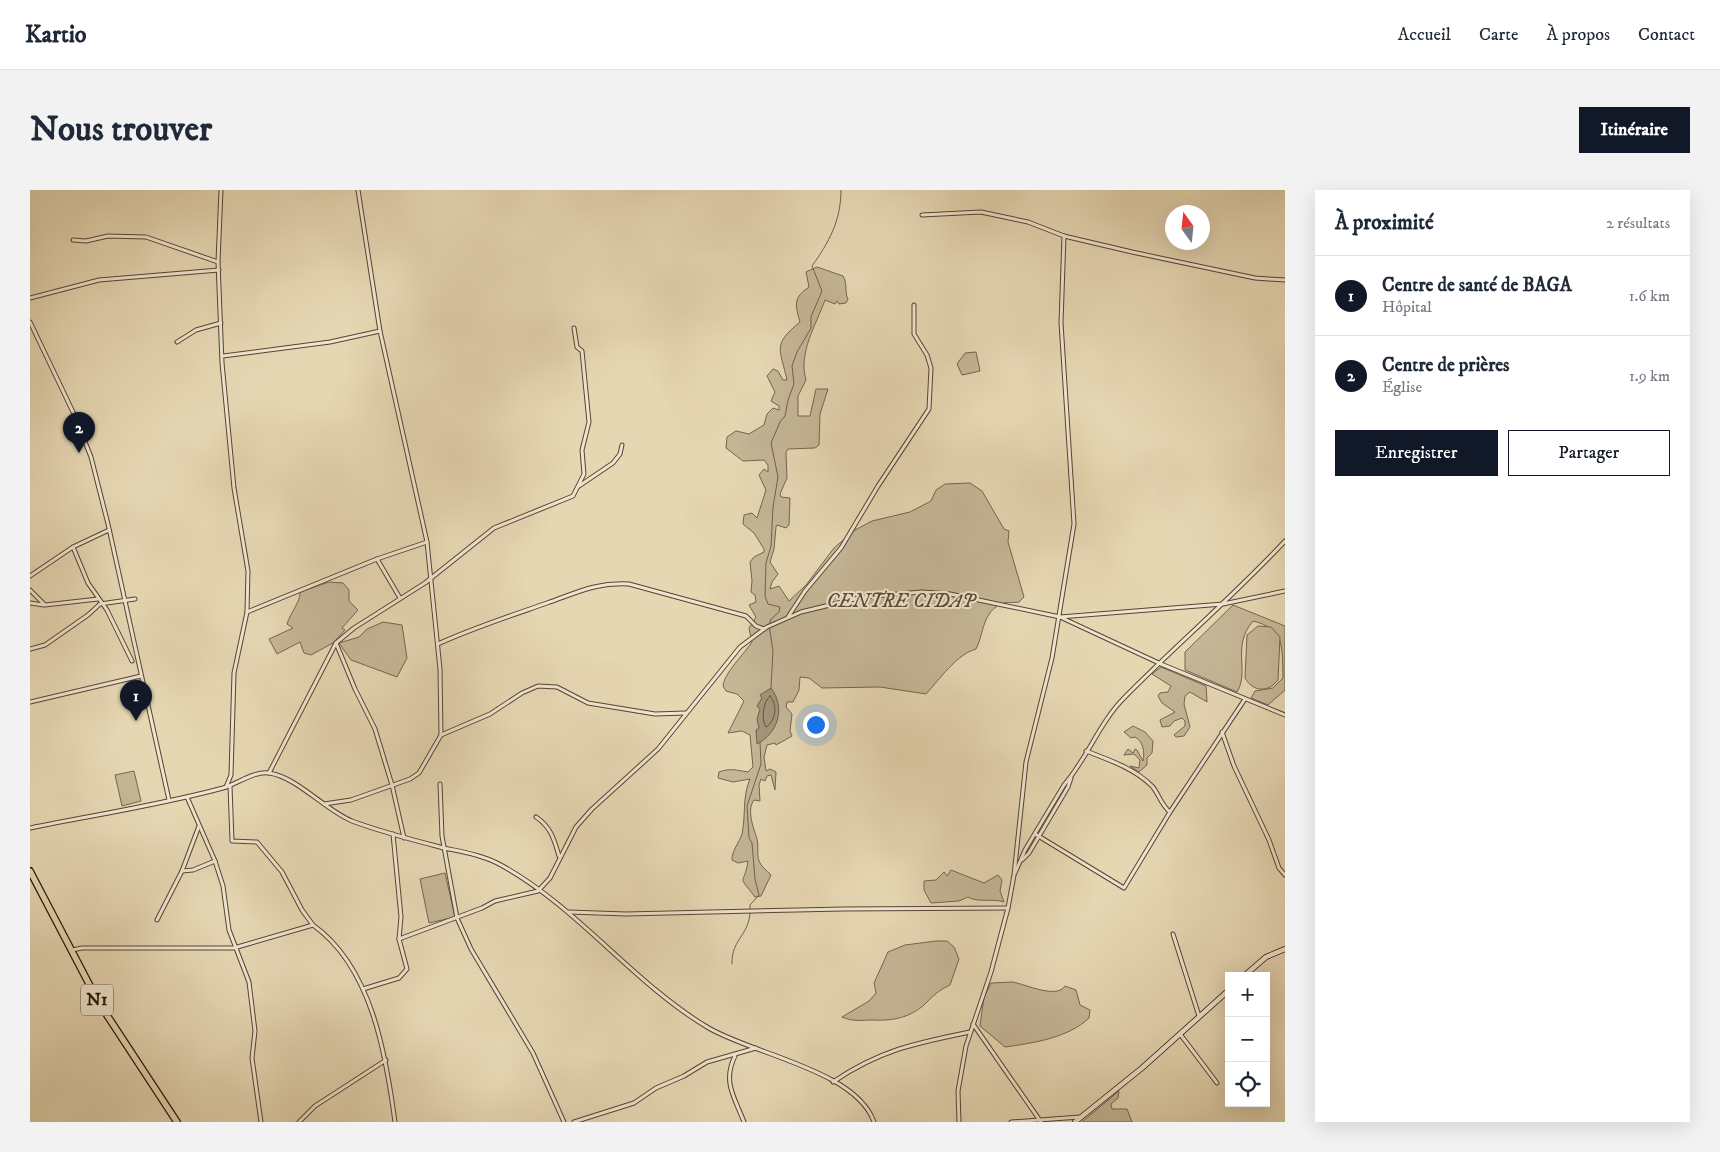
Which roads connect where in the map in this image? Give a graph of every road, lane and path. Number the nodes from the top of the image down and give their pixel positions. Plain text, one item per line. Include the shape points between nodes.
1 (221, 190) edge
2 (358, 190) edge
3 (922, 215) dead end
4 (1064, 236) junction
5 (73, 240) dead end
6 (218, 262) junction
7 (218, 270) junction
8 (1285, 280) edge
9 (30, 298) edge
10 (914, 305) dead end
11 (30, 322) edge
12 (221, 323) junction
13 (574, 328) dead end
14 (380, 331) junction
15 (178, 342) dead end
16 (222, 356) junction
17 (622, 445) dead end
18 (578, 486) junction
19 (110, 530) junction
20 (1285, 541) edge
21 (427, 542) junction
22 (73, 547) junction
23 (377, 559) junction
24 (30, 576) edge
25 (432, 577) junction
26 (30, 590) edge
27 (1285, 591) edge
28 (400, 598) junction
29 (98, 599) junction
30 (134, 600) dead end
31 (124, 601) junction
32 (30, 603) edge
33 (102, 604) junction
34 (1223, 604) junction
35 (44, 605) junction
36 (247, 612) junction
37 (1060, 617) junction
38 (787, 618) junction
39 (768, 627) junction
40 (336, 642) junction
41 (438, 644) junction
42 (30, 649) edge
43 (132, 660) dead end
44 (1161, 664) junction
45 (141, 676) junction
46 (1245, 699) junction
47 (30, 702) edge
48 (686, 713) junction
49 (1285, 715) edge
50 (1222, 732) junction
51 (441, 735) junction
52 (1086, 751) junction
53 (269, 773) junction
54 (1072, 776) junction
55 (440, 784) dead end
56 (392, 785) junction
57 (228, 786) junction
58 (1060, 790) junction
59 (1065, 794) junction
60 (186, 797) junction
61 (169, 800) junction
62 (324, 804) junction
63 (1052, 810) junction
64 (1170, 812) junction
65 (536, 817) dead end
66 (200, 825) junction
67 (30, 828) edge
68 (393, 834) junction
69 (1035, 834) junction
70 (1039, 836) junction
71 (404, 838) junction
72 (444, 848) junction
73 (560, 857) junction
74 (215, 862) junction
75 (1020, 863) junction
76 (30, 870) edge
77 (182, 871) junction
78 (1014, 875) junction
79 (1285, 875) edge
80 (538, 890) junction
81 (1008, 908) junction
82 (569, 912) junction
83 (457, 918) junction
84 (157, 920) dead end
85 (313, 925) junction
86 (1173, 934) dead end
87 (399, 939) junction
88 (234, 948) junction
89 (1285, 949) edge
90 (71, 950) junction
91 (1249, 972) edge
92 (363, 989) junction
93 (1225, 993) edge
94 (1199, 1016) junction
95 (973, 1023) junction
96 (970, 1032) junction
97 (1180, 1034) junction
98 (757, 1048) junction
99 (735, 1055) junction
100 (386, 1060) junction
101 (833, 1082) junction
102 (1217, 1083) dead end
103 (1080, 1117) junction
104 (1040, 1121) edge
105 (177, 1122) edge
106 (261, 1122) edge
107 (300, 1122) edge
108 (395, 1122) edge
109 (564, 1122) edge
110 (574, 1122) edge
111 (744, 1122) edge
112 (874, 1122) edge
113 (959, 1122) edge
114 (1011, 1122) edge
115 (1075, 1122) edge

1 - 6 street
2 - 14 street
3 - 4 street via 981,212 1028,222
4 - 8 street via 1255,278
4 - 37 street via 1061,323 1074,524
5 - 6 street via 146,236
6 - 7 street
7 - 9 street via 99,280
7 - 12 street
10 - 38 street via 914,334 931,368 929,409 841,548
11 - 19 street via 91,457
12 - 15 street via 196,330
12 - 16 street
13 - 18 street via 577,347 582,352 589,422 582,450 584,474
14 - 16 street via 330,342
14 - 21 street
16 - 36 street via 234,488 248,571
17 - 18 street via 613,463
18 - 25 street via 573,496 494,528
19 - 22 street
19 - 31 street
20 - 34 street
21 - 23 street
21 - 25 street
22 - 24 street
22 - 29 street
23 - 28 street
23 - 36 street
25 - 28 street
25 - 41 street
26 - 35 street
27 - 34 street
28 - 40 street
29 - 33 street
29 - 35 street
30 - 31 street
31 - 33 street
31 - 45 street
32 - 35 street
33 - 42 street via 45,644
33 - 43 street
34 - 37 street
34 - 44 street
36 - 57 street via 234,673
37 - 38 street via 950,594 922,592 848,600
37 - 44 street
37 - 78 street via 1026,762
38 - 39 street
39 - 41 street via 756,626 746,616 733,612 638,586 612,583 590,587
39 - 48 street via 740,647
40 - 53 street
40 - 56 street via 374,729
41 - 51 street
44 - 46 street
44 - 52 street via 1124,698
45 - 47 street
45 - 61 street
46 - 49 street
46 - 50 street
48 - 51 street via 655,714 588,702 557,687 538,686 490,714
48 - 73 street via 658,748 576,827
50 - 64 street
50 - 79 street via 1234,766
51 - 56 street via 419,773
52 - 54 street
52 - 64 street via 1128,768 1153,787
53 - 57 street
53 - 62 street via 294,784
54 - 58 street
54 - 59 street
55 - 72 street
56 - 62 street via 351,800
56 - 71 street
57 - 60 street
57 - 85 street via 232,841 257,842 282,872
58 - 59 street
58 - 63 street
59 - 63 street
60 - 61 street
60 - 66 street
61 - 67 street
62 - 68 street via 345,818
63 - 69 street
63 - 70 street
64 - 70 street via 1122,889
65 - 73 street via 552,832
66 - 74 street
66 - 77 street
68 - 71 street
68 - 87 street via 401,917
69 - 70 street
69 - 75 street
70 - 75 street
71 - 72 street
72 - 80 street via 482,856 500,864
72 - 83 street
73 - 80 street via 550,878
74 - 77 street
74 - 88 street via 223,886
75 - 78 street
76 - 90 highway, N1
77 - 84 street
78 - 81 street
80 - 82 street
80 - 83 street via 495,901
81 - 82 street via 626,914
81 - 95 street
82 - 98 street via 636,972 704,1026
83 - 87 street
83 - 109 street via 470,949 533,1053
85 - 88 street
85 - 92 street via 329,937
86 - 94 street
87 - 92 street via 407,969 399,978
88 - 90 street
88 - 106 street via 249,982 255,1031 252,1058
89 - 91 main road via 1266,957
90 - 105 highway, N1 via 99,1003
92 - 100 street
93 - 94 main road
94 - 97 main road
95 - 96 street
95 - 104 street
96 - 101 street via 892,1050 859,1065
96 - 113 street via 958,1091
97 - 102 street
97 - 103 main road
98 - 99 street
98 - 101 street via 824,1075
99 - 110 street via 699,1066 634,1103
99 - 111 street via 731,1063 729,1090
100 - 107 street via 315,1106
100 - 108 street
101 - 112 street via 862,1101
103 - 104 street
103 - 115 main road
104 - 114 street

